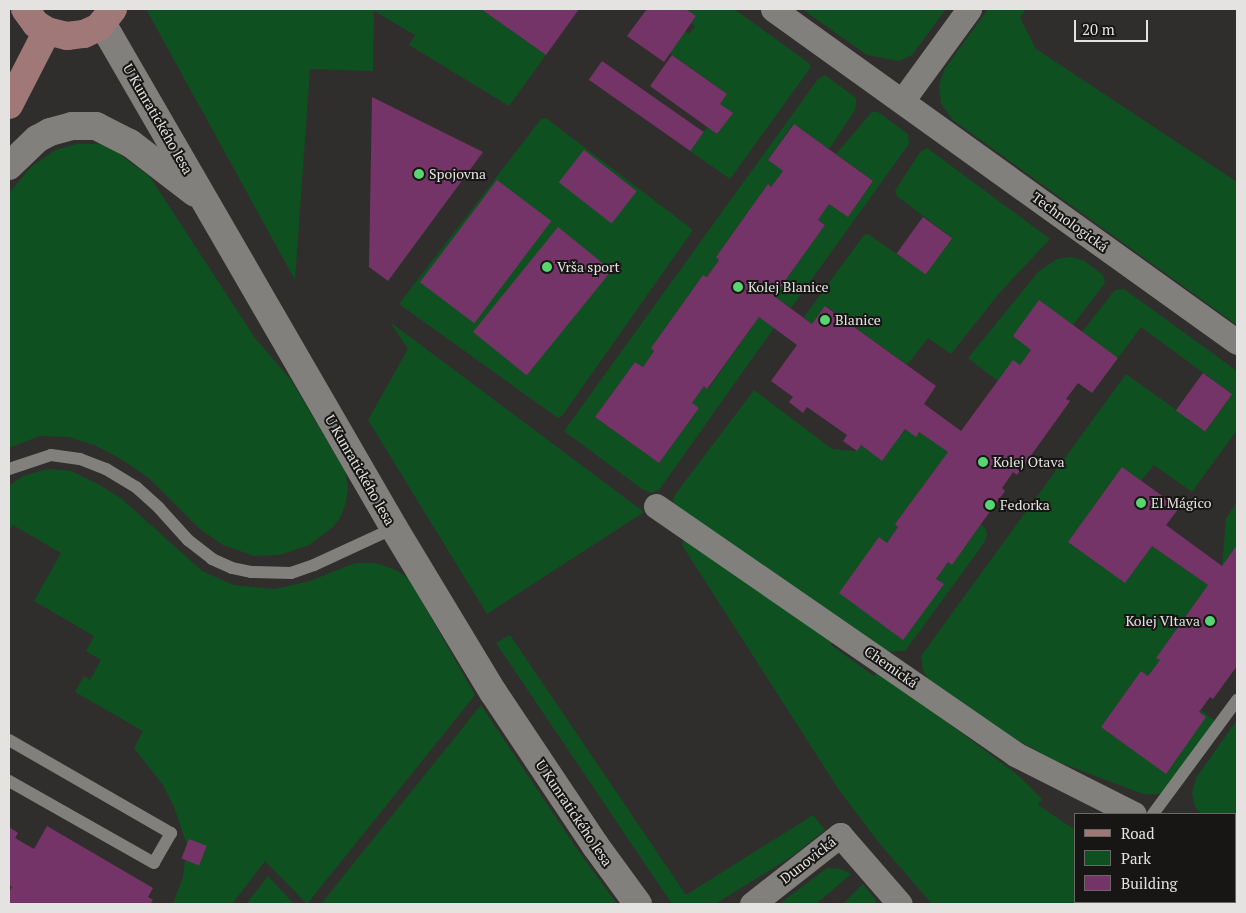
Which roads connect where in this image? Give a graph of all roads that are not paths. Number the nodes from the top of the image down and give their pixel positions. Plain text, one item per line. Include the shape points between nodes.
1 (25, 9) edge
2 (773, 9) edge
3 (969, 9) edge
4 (108, 16) edge
5 (47, 31) junction
6 (902, 101) junction
7 (9, 106) edge
8 (9, 166) edge
9 (205, 202) junction
10 (1237, 342) edge
11 (9, 469) edge
12 (656, 506) dead end
13 (394, 528) junction
14 (1237, 700) edge
15 (9, 740) edge
16 (9, 781) edge
17 (1132, 813) edge
18 (1154, 813) edge
19 (638, 904) edge
20 (752, 904) edge
21 (900, 904) edge

1 - 5 main road via 36,24
2 - 6 street, Technologická
3 - 6 street
4 - 5 main road via 84,34 67,36
4 - 9 street, U Kunratického lesa
5 - 7 main road
6 - 10 street, Technologická
8 - 9 street via 50,132 72,126 96,126 130,143
9 - 13 street, U Kunratického lesa
11 - 13 lane via 51,455 80,459 106,469 136,487 188,540 212,559 251,572 291,573
12 - 17 street, Chemická via 1015,754
13 - 19 street, U Kunratického lesa via 493,692
14 - 18 lane
15 - 16 lane via 171,833 154,863
20 - 21 street, Dunovická via 840,835

